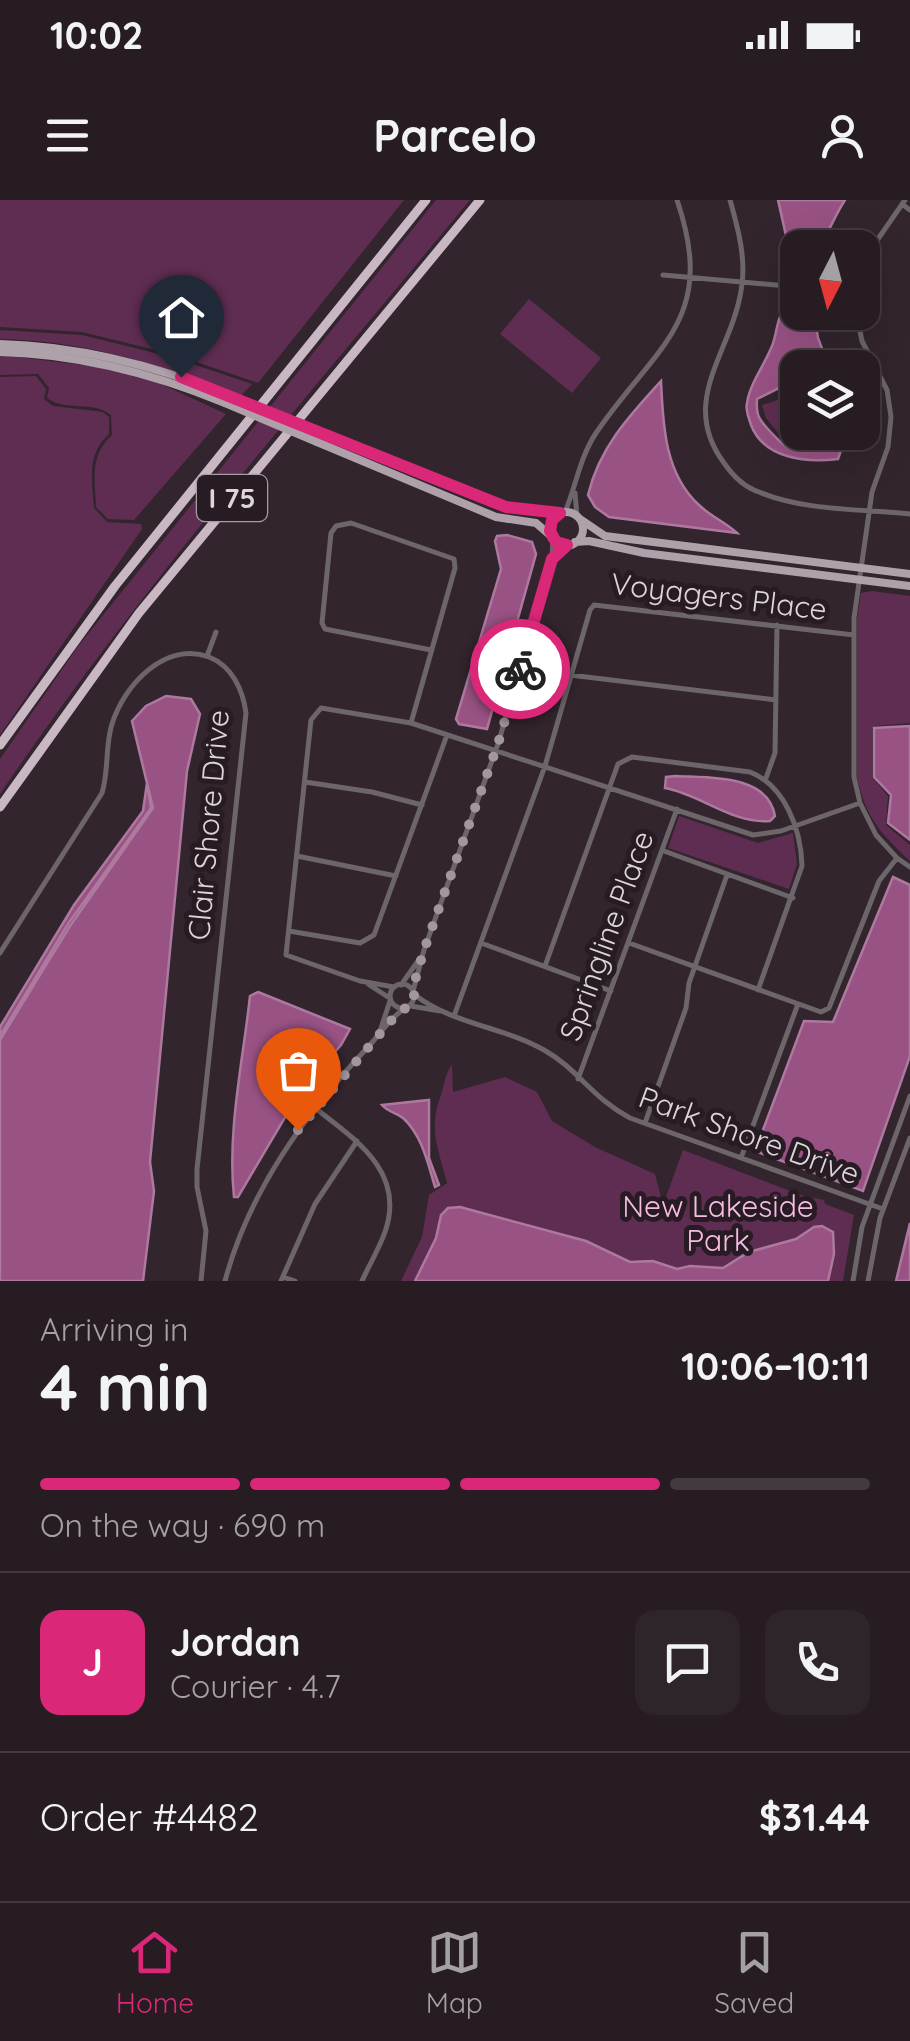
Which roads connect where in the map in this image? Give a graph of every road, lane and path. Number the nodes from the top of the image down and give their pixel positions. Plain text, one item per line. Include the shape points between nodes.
1 (426, 200) edge
2 (480, 200) edge
3 (677, 200) edge
4 (730, 200) edge
5 (904, 202) edge
6 (910, 210) edge
7 (880, 236) edge
8 (662, 275) dead end
9 (691, 279) junction
10 (742, 282) junction
11 (780, 285) edge
12 (860, 330) edge
13 (0, 344) edge
14 (0, 352) edge
15 (214, 394) junction
16 (574, 485) junction
17 (870, 510) junction
18 (562, 512) junction
19 (910, 514) edge
20 (578, 518) junction
21 (552, 538) junction
22 (571, 544) junction
23 (552, 559) junction
24 (862, 568) junction
25 (910, 574) edge
26 (860, 580) junction
27 (910, 586) edge
28 (777, 626) junction
29 (216, 632) dead end
30 (854, 634) junction
31 (431, 650) junction
32 (208, 656) junction
33 (570, 675) junction
34 (776, 700) junction
35 (411, 724) junction
36 (447, 734) junction
37 (0, 745) edge
38 (496, 750) junction
39 (545, 766) junction
40 (766, 778) junction
41 (306, 782) junction
42 (611, 788) junction
43 (860, 803) junction
44 (422, 805) junction
45 (0, 807) edge
46 (676, 809) junction
47 (794, 826) junction
48 (663, 851) junction
49 (297, 856) junction
50 (896, 858) junction
51 (910, 867) edge
52 (727, 875) junction
53 (396, 876) junction
54 (792, 898) junction
55 (289, 931) junction
56 (480, 943) junction
57 (629, 944) junction
58 (424, 950) junction
59 (0, 954) edge
60 (545, 966) junction
61 (694, 968) junction
62 (360, 981) junction
63 (397, 986) junction
64 (611, 990) junction
65 (758, 990) junction
66 (414, 993) junction
67 (389, 999) junction
68 (798, 1004) junction
69 (408, 1007) junction
70 (451, 1014) junction
71 (376, 1038) junction
72 (578, 1079) junction
73 (910, 1096) edge
74 (315, 1108) junction
75 (645, 1124) junction
76 (910, 1138) edge
77 (357, 1141) junction
78 (741, 1158) junction
79 (869, 1205) junction
80 (883, 1209) junction
81 (282, 1279) edge
82 (200, 1281) edge
83 (226, 1281) edge
84 (295, 1281) edge
85 (362, 1281) edge
86 (853, 1281) edge
87 (868, 1281) edge

1 - 37 highway, I 75 via 115,586
2 - 45 highway, I 75 via 139,613
3 - 9 street
4 - 10 street
5 - 6 street
5 - 7 street
8 - 9 street
9 - 10 street
9 - 16 street via 675,330 596,434
10 - 11 street
10 - 17 street via 706,394 712,447 733,476 755,491
12 - 17 street via 887,390 891,417
13 - 15 main road via 100,355 167,372
14 - 15 main road via 108,365
15 - 18 main road, bridge via 515,510
15 - 21 main road, bridge via 496,517 532,521
16 - 18 street
16 - 20 street
17 - 19 street
17 - 24 street
18 - 20 main road
18 - 21 main road via 550,523
20 - 22 main road via 582,532
20 - 24 main road via 605,536
21 - 22 main road
21 - 23 street
22 - 23 street
22 - 26 main road via 598,542
23 - 38 street
24 - 25 main road
24 - 26 street
26 - 27 main road
26 - 30 street
28 - 30 street, Voyagers Place
28 - 33 street, Voyagers Place via 594,604
28 - 34 street
29 - 32 street
30 - 43 street via 854,777
31 - 31 street via 454,559 350,524 336,526 325,629
31 - 35 street
32 - 59 street via 155,663 124,699 110,730 102,792
32 - 82 street, Clair Shore Drive via 232,675 246,713 197,1169 206,1231
33 - 34 street
33 - 39 street, Voyagers Place
34 - 40 street via 775,753
35 - 36 street
35 - 41 street via 321,708 312,720
36 - 38 street
36 - 44 street
38 - 39 street
38 - 58 street
39 - 42 street
39 - 56 street, Voyagers Place
40 - 42 street via 632,757 620,760
40 - 47 street
41 - 44 street
41 - 49 street
42 - 46 street
42 - 60 street
43 - 47 street
43 - 50 street
44 - 53 street
46 - 47 street via 753,835
46 - 48 street, Springline Place
47 - 54 street via 802,866
48 - 52 street
48 - 57 street, Springline Place
49 - 53 street
49 - 55 street
50 - 51 street
50 - 68 street via 879,881 829,1008
52 - 54 street
52 - 61 street
53 - 55 street via 374,935 365,942
54 - 65 street
55 - 62 street via 286,954
56 - 60 street
56 - 70 street, Voyagers Place
57 - 61 street
57 - 64 street, Springline Place
58 - 63 street
58 - 66 street
60 - 64 street
61 - 65 street
61 - 75 street
62 - 63 street
62 - 67 street
63 - 66 street, Park Shore Drive
63 - 67 street
64 - 72 street, Springline Place
65 - 68 street
66 - 69 street
66 - 70 street, Park Shore Drive
67 - 69 street, Park Shore Drive
67 - 71 street
68 - 78 street
69 - 70 street, Park Shore Drive
69 - 71 street
70 - 72 street, Park Shore Drive via 541,1048
71 - 74 street
72 - 75 street, Park Shore Drive via 607,1106
73 - 79 street
74 - 77 street
74 - 83 street via 256,1200
75 - 78 street, Park Shore Drive
76 - 80 street
77 - 81 street via 316,1204
77 - 85 street via 379,1165 390,1199 386,1228
78 - 79 street, Park Shore Drive
79 - 80 street, Park Shore Drive
79 - 86 street
80 - 87 street
81 - 84 street

